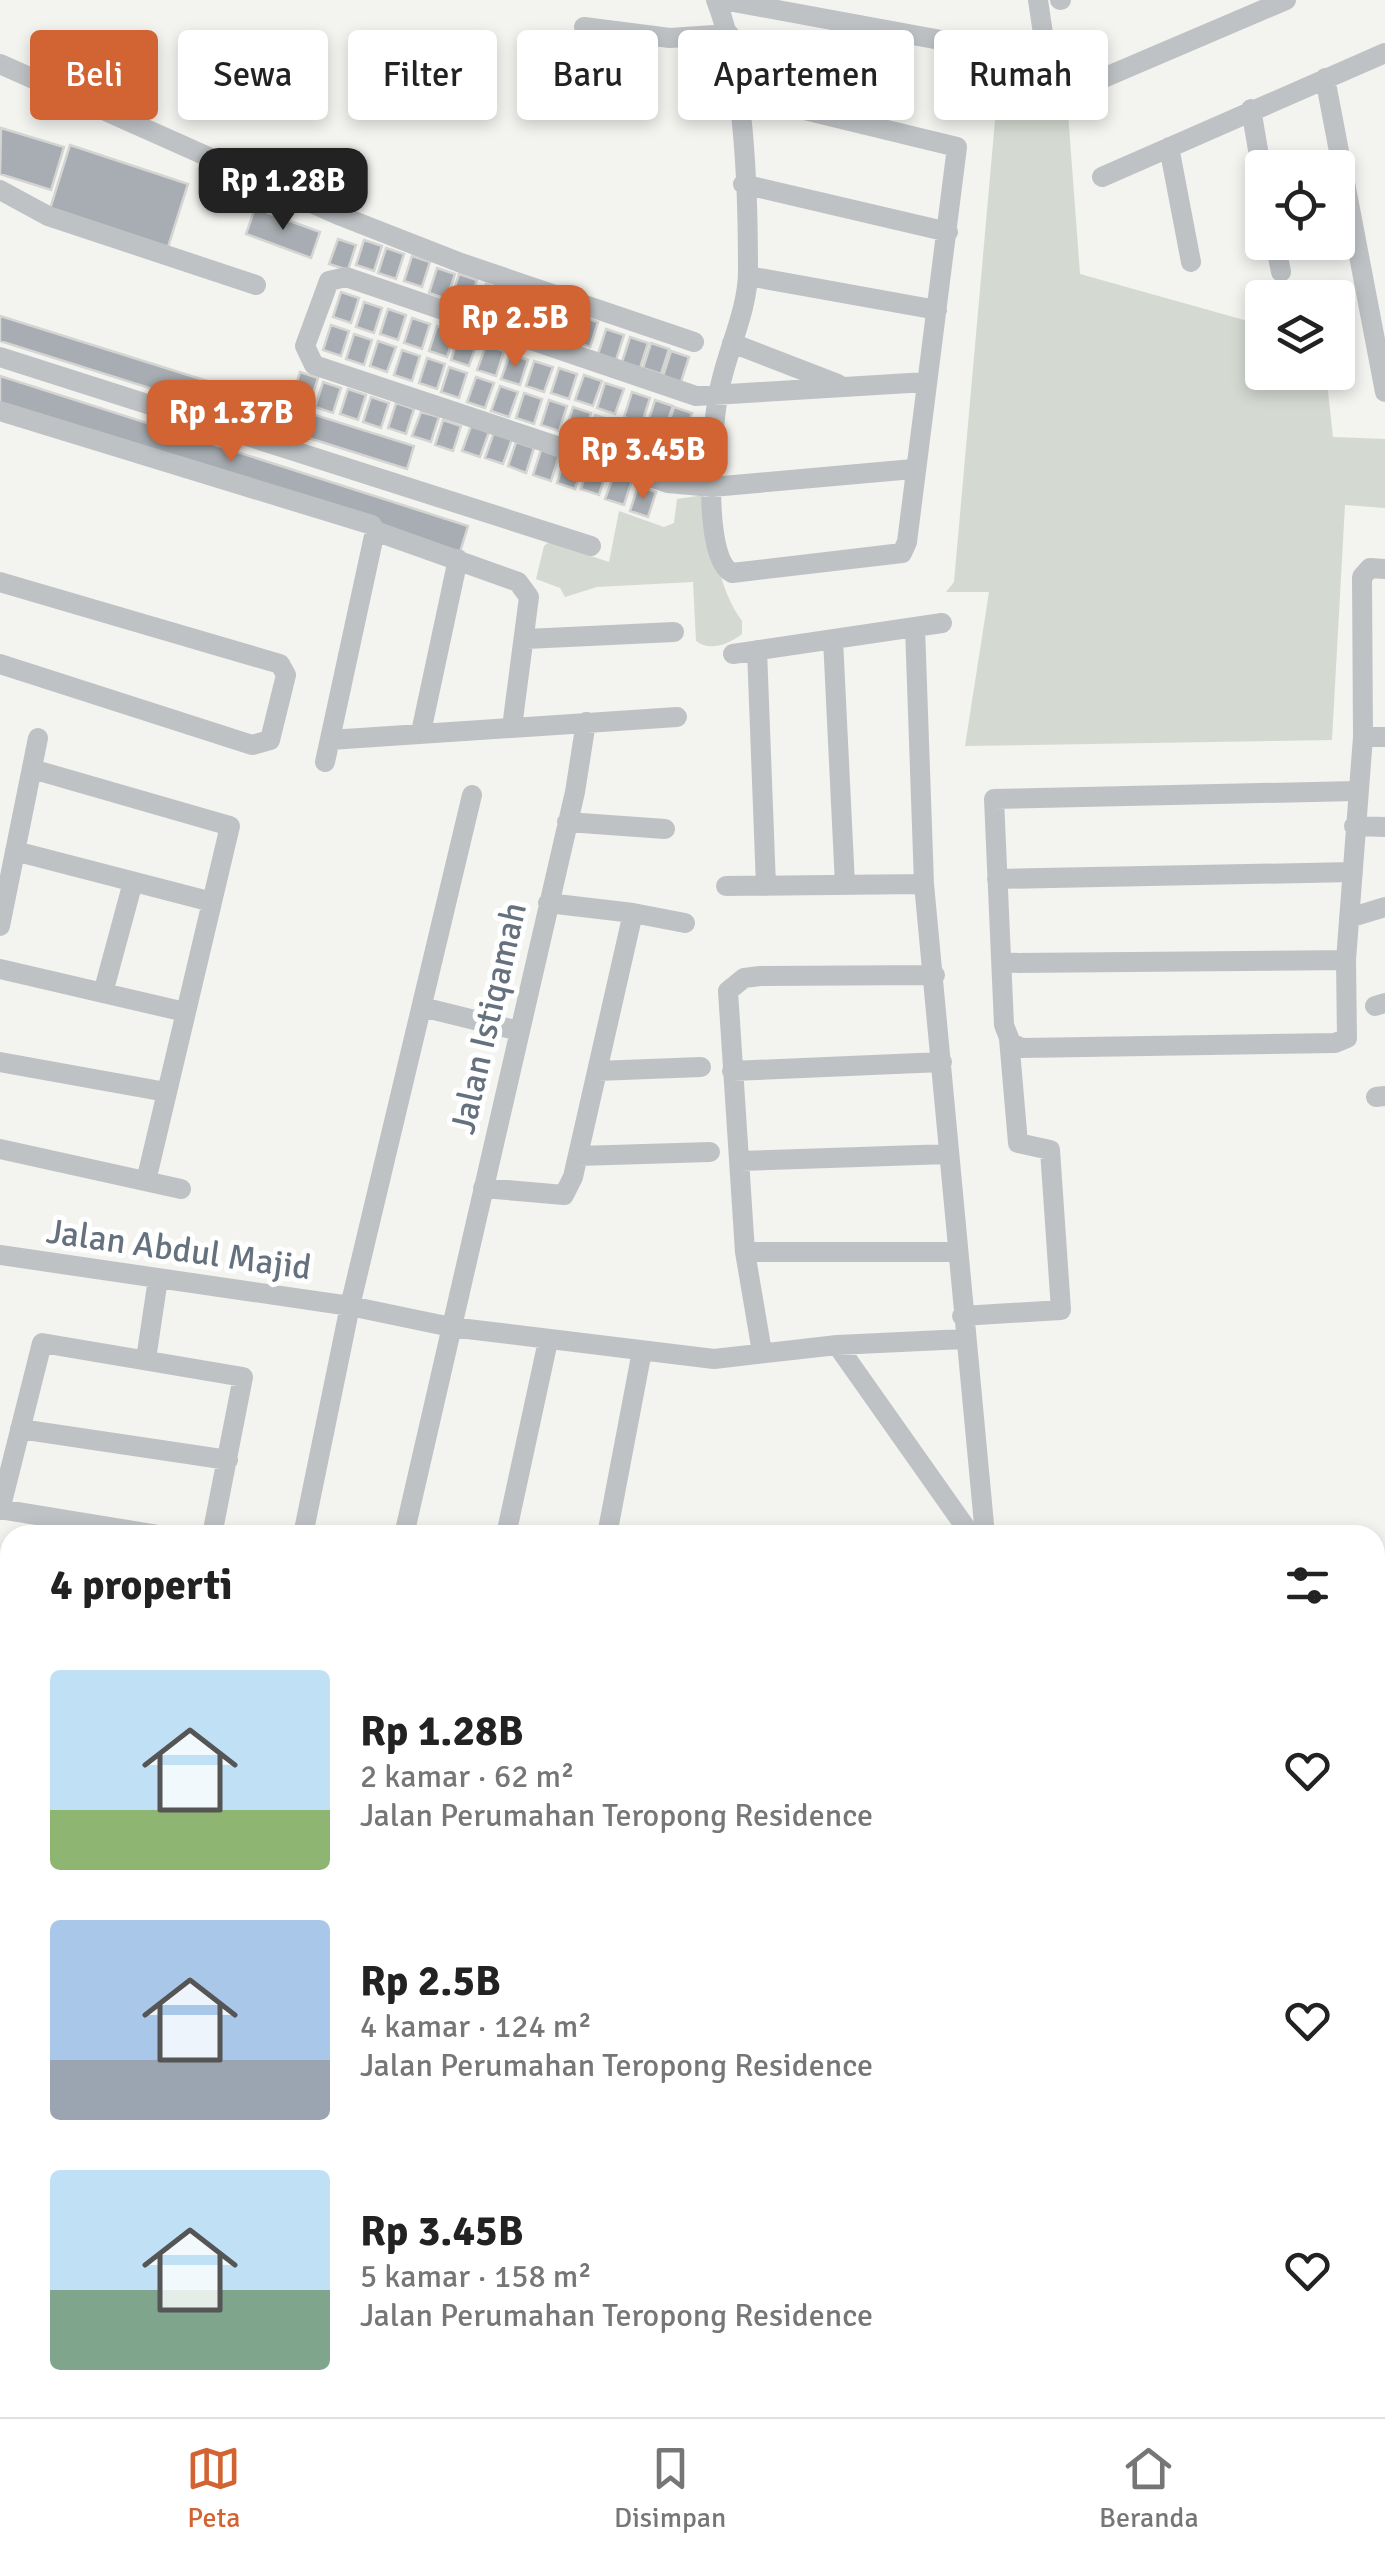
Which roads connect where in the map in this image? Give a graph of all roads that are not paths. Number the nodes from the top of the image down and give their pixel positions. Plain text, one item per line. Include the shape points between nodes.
1 (716, 0) edge
2 (723, 0) edge
3 (1038, 0) edge
4 (1286, 0) edge
5 (584, 28) dead end
6 (728, 30) edge
7 (678, 37) edge
8 (1385, 53) edge
9 (0, 64) edge
10 (1108, 76) edge
11 (1325, 78) junction
12 (1251, 110) junction
13 (739, 120) edge
14 (847, 120) edge
15 (1169, 147) junction
16 (1258, 150) edge
17 (1102, 177) dead end
18 (743, 184) junction
19 (0, 190) edge
20 (948, 232) junction
21 (1279, 260) edge
22 (1190, 262) dead end
23 (1281, 272) dead end
24 (748, 276) junction
25 (256, 285) dead end
26 (937, 310) junction
27 (694, 342) dead end
28 (732, 342) junction
29 (0, 357) edge
30 (926, 382) junction
31 (845, 387) junction
32 (1385, 392) edge
33 (718, 397) junction
34 (0, 411) edge
35 (913, 469) junction
36 (712, 487) junction
37 (375, 531) junction
38 (591, 546) dead end
39 (458, 560) junction
40 (1385, 568) edge
41 (0, 582) edge
42 (942, 623) dead end
43 (915, 627) junction
44 (674, 632) dead end
45 (526, 639) junction
46 (832, 639) junction
47 (757, 650) junction
48 (1362, 652) junction
49 (733, 654) dead end
50 (1385, 654) edge
51 (0, 664) edge
52 (676, 717) dead end
53 (586, 722) junction
54 (512, 727) junction
55 (421, 732) junction
56 (1363, 736) junction
57 (1385, 737) edge
58 (38, 738) dead end
59 (330, 740) junction
60 (325, 762) dead end
61 (32, 768) junction
62 (1356, 791) junction
63 (472, 795) dead end
64 (567, 822) junction
65 (1354, 826) junction
66 (1385, 827) edge
67 (665, 829) dead end
68 (15, 851) junction
69 (1353, 872) junction
70 (997, 879) junction
71 (134, 882) junction
72 (924, 884) junction
73 (844, 885) junction
74 (726, 886) dead end
75 (766, 886) junction
76 (212, 902) junction
77 (548, 903) junction
78 (1385, 907) edge
79 (633, 913) junction
80 (1349, 918) junction
81 (685, 922) dead end
82 (0, 926) edge
83 (1346, 960) junction
84 (1002, 962) junction
85 (0, 969) edge
86 (935, 974) junction
87 (103, 993) junction
88 (422, 1007) junction
89 (185, 1012) junction
90 (518, 1031) junction
91 (1010, 1039) junction
92 (0, 1062) edge
93 (942, 1062) junction
94 (701, 1067) dead end
95 (732, 1071) junction
96 (597, 1072) junction
97 (166, 1092) junction
98 (0, 1149) edge
99 (710, 1152) dead end
100 (948, 1154) junction
101 (578, 1156) junction
102 (739, 1161) junction
103 (146, 1182) junction
104 (483, 1188) junction
105 (182, 1190) dead end
106 (746, 1252) junction
107 (958, 1252) junction
108 (0, 1255) edge
109 (158, 1279) junction
110 (350, 1306) junction
111 (962, 1316) junction
112 (451, 1327) junction
113 (964, 1338) junction
114 (548, 1341) junction
115 (837, 1345) junction
116 (642, 1351) junction
117 (762, 1352) junction
118 (146, 1360) junction
119 (20, 1429) junction
120 (228, 1460) junction
121 (0, 1510) edge
122 (52, 1525) edge
123 (214, 1525) edge
124 (305, 1525) edge
125 (406, 1525) edge
126 (508, 1525) edge
127 (609, 1525) edge
128 (964, 1525) edge
129 (984, 1525) edge

1 - 6 street
2 - 3 street via 1032,57 1046,48
4 - 10 street
5 - 7 street
8 - 11 street
9 - 27 street via 341,216
11 - 12 street
11 - 32 street
12 - 15 street
12 - 16 street
13 - 18 street
14 - 20 street via 956,146
15 - 17 street
15 - 22 street
18 - 20 street
18 - 24 street
19 - 25 street via 48,216
20 - 26 street
21 - 23 street
24 - 26 street
24 - 28 street
26 - 30 street
28 - 31 street
28 - 33 street
29 - 38 street
30 - 31 street
30 - 35 street
31 - 33 street
33 - 36 street
33 - 36 street via 682,392 346,277 329,281 305,346 314,364 668,483
34 - 37 street
35 - 36 street
35 - 36 street via 902,553 732,573 718,553
37 - 39 street
37 - 59 street
39 - 45 street via 526,587
39 - 55 street
40 - 48 street via 1370,568 1362,577
41 - 51 street via 280,664 286,675 270,740 252,745
42 - 43 street
43 - 46 street
43 - 72 street
44 - 45 street
45 - 54 street
46 - 47 street
46 - 73 street
47 - 49 street
47 - 75 street
48 - 50 street
48 - 56 street
52 - 53 street
53 - 54 street
53 - 64 street, Jalan Istiqamah
54 - 55 street
55 - 59 street
56 - 57 street
56 - 62 street
58 - 61 street
59 - 60 street
61 - 68 street
61 - 76 street via 226,823 230,832
62 - 65 street
62 - 70 street via 1000,797 992,805
63 - 88 street
64 - 67 street
64 - 77 street, Jalan Istiqamah
65 - 66 street
65 - 69 street
68 - 71 street
68 - 82 street
69 - 70 street
69 - 80 street
70 - 84 street
71 - 76 street
71 - 87 street
72 - 73 street
72 - 86 street
73 - 75 street
74 - 75 street
76 - 89 street
77 - 79 street
77 - 90 street, Jalan Istiqamah
78 - 80 street
79 - 81 street
79 - 96 street
80 - 83 street
83 - 84 street
83 - 91 street via 1349,1030 1334,1043 1022,1048
84 - 91 street
85 - 87 street
86 - 93 street
86 - 95 street via 744,978 728,991
87 - 89 street
88 - 90 street
88 - 110 street
89 - 97 street
90 - 104 street, Jalan Istiqamah
91 - 111 street via 1018,1143 1050,1150 1061,1310
92 - 97 street
93 - 95 street
93 - 100 street
94 - 96 street
95 - 102 street
96 - 101 street
97 - 103 street
98 - 103 street
99 - 101 street
100 - 102 street
100 - 107 street
101 - 104 street via 564,1195
102 - 106 street
103 - 105 street
104 - 112 street, Jalan Istiqamah
106 - 107 street
106 - 117 street
107 - 111 street
108 - 109 street, Jalan Abdul Majid
109 - 110 street, Jalan Abdul Majid
109 - 118 street
110 - 112 street, Jalan Abdul Majid
110 - 124 street
111 - 113 street
112 - 114 street, Jalan Abdul Majid
112 - 125 street, Jalan Istiqamah
113 - 115 street, Jalan Abdul Majid
113 - 129 street
114 - 116 street, Jalan Abdul Majid
114 - 126 street
115 - 117 street, Jalan Abdul Majid
115 - 128 street
116 - 117 street, Jalan Abdul Majid via 714,1359
116 - 127 street
118 - 119 street via 42,1343
118 - 120 street via 243,1377
119 - 120 street
119 - 121 street
120 - 123 street
121 - 122 street

